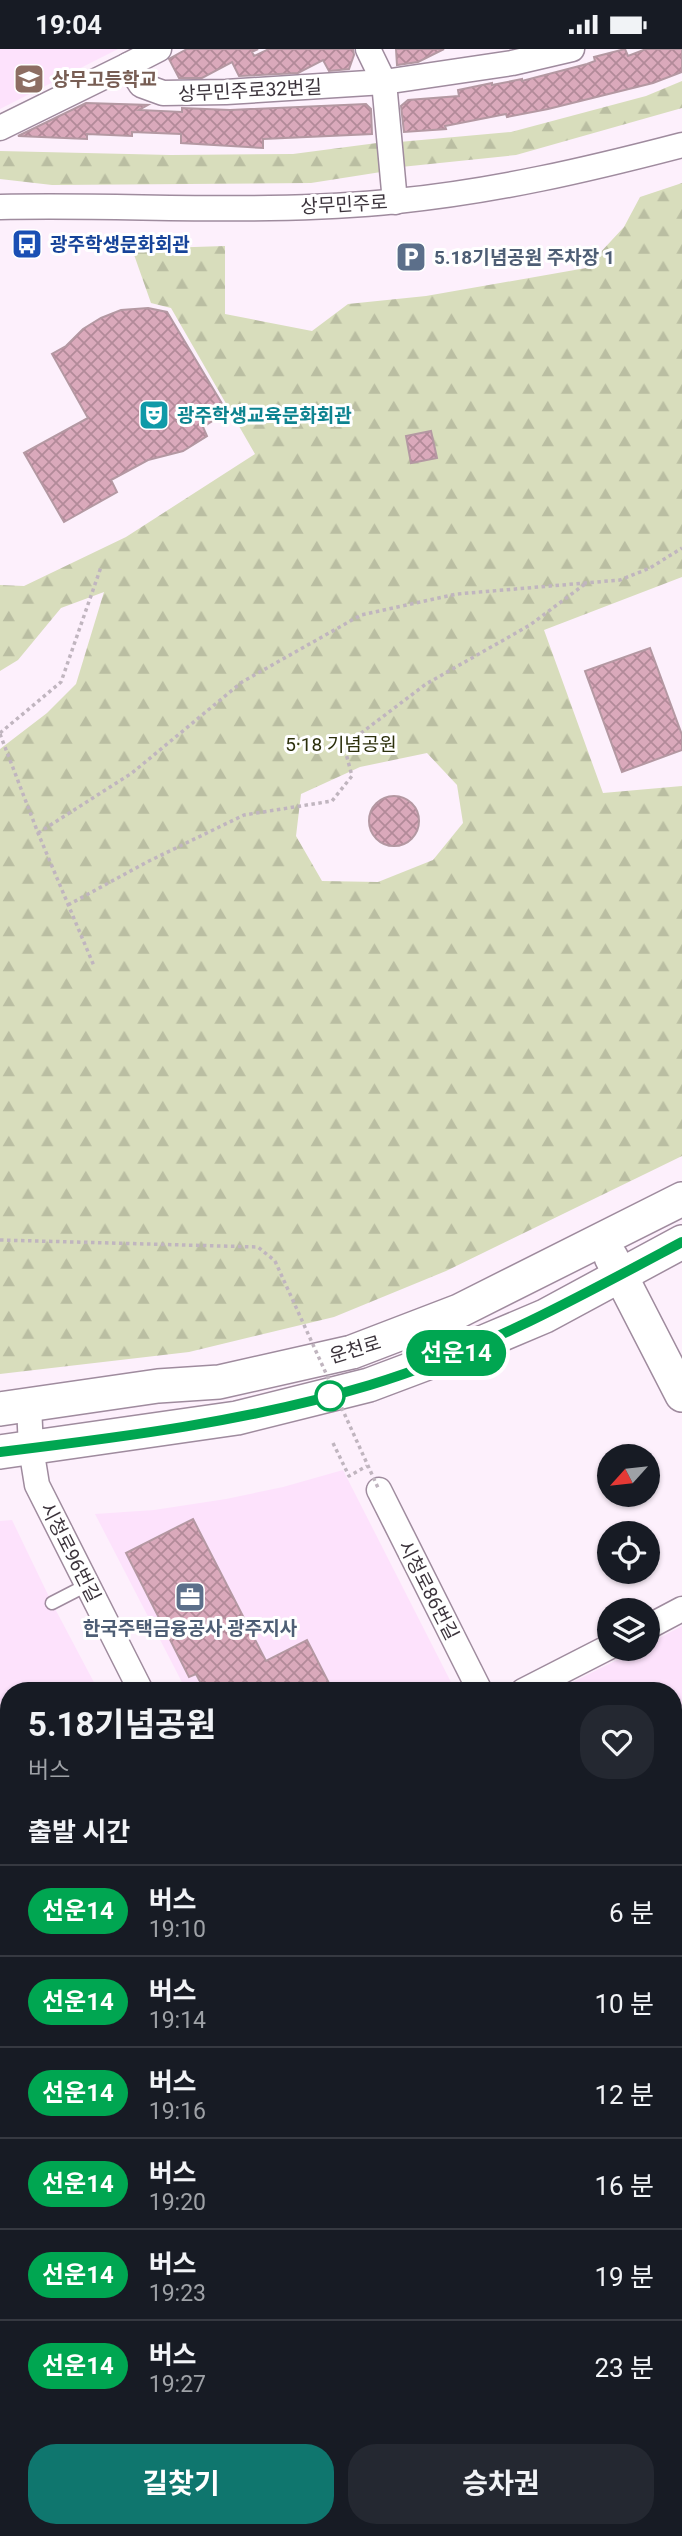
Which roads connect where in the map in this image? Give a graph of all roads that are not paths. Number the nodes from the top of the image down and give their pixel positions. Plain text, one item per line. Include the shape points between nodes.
1 (159, 49) edge
2 (368, 49) edge
3 (572, 49) edge
4 (508, 56) edge
5 (128, 65) junction
6 (384, 82) junction
7 (0, 128) edge
8 (682, 145) edge
9 (395, 202) junction
10 (0, 207) edge
11 (682, 1199) edge
12 (603, 1240) junction
13 (682, 1242) edge
14 (620, 1275) junction
15 (682, 1395) edge
16 (14, 1408) edge
17 (16, 1450) edge
18 (379, 1490) road end
19 (87, 1585) junction
20 (52, 1604) dead end
21 (682, 1609) edge
22 (660, 1621) edge
23 (597, 1653) edge
24 (136, 1682) edge
25 (475, 1682) edge
26 (541, 1682) edge

1 - 5 street
2 - 6 street
3 - 4 street, 상무민주로32번길
4 - 6 street, 상무민주로32번길
5 - 6 street, 상무민주로32번길 via 141,85 163,93
5 - 7 street
6 - 9 street
8 - 9 street, 상무민주로 via 504,187
9 - 10 street, 상무민주로 via 301,207
11 - 12 street, 운천로
12 - 14 street
12 - 16 street, 운천로 via 459,1311 352,1352 219,1382 158,1386
13 - 14 street, 운천로
14 - 15 street
14 - 17 street, 운천로 via 545,1316 369,1385 237,1419
16 - 17 street, 시청로96번길
17 - 19 street, 시청로96번길
18 - 25 street, 시청로86번길
19 - 20 lane
19 - 24 street, 시청로96번길
21 - 22 street
23 - 26 street

